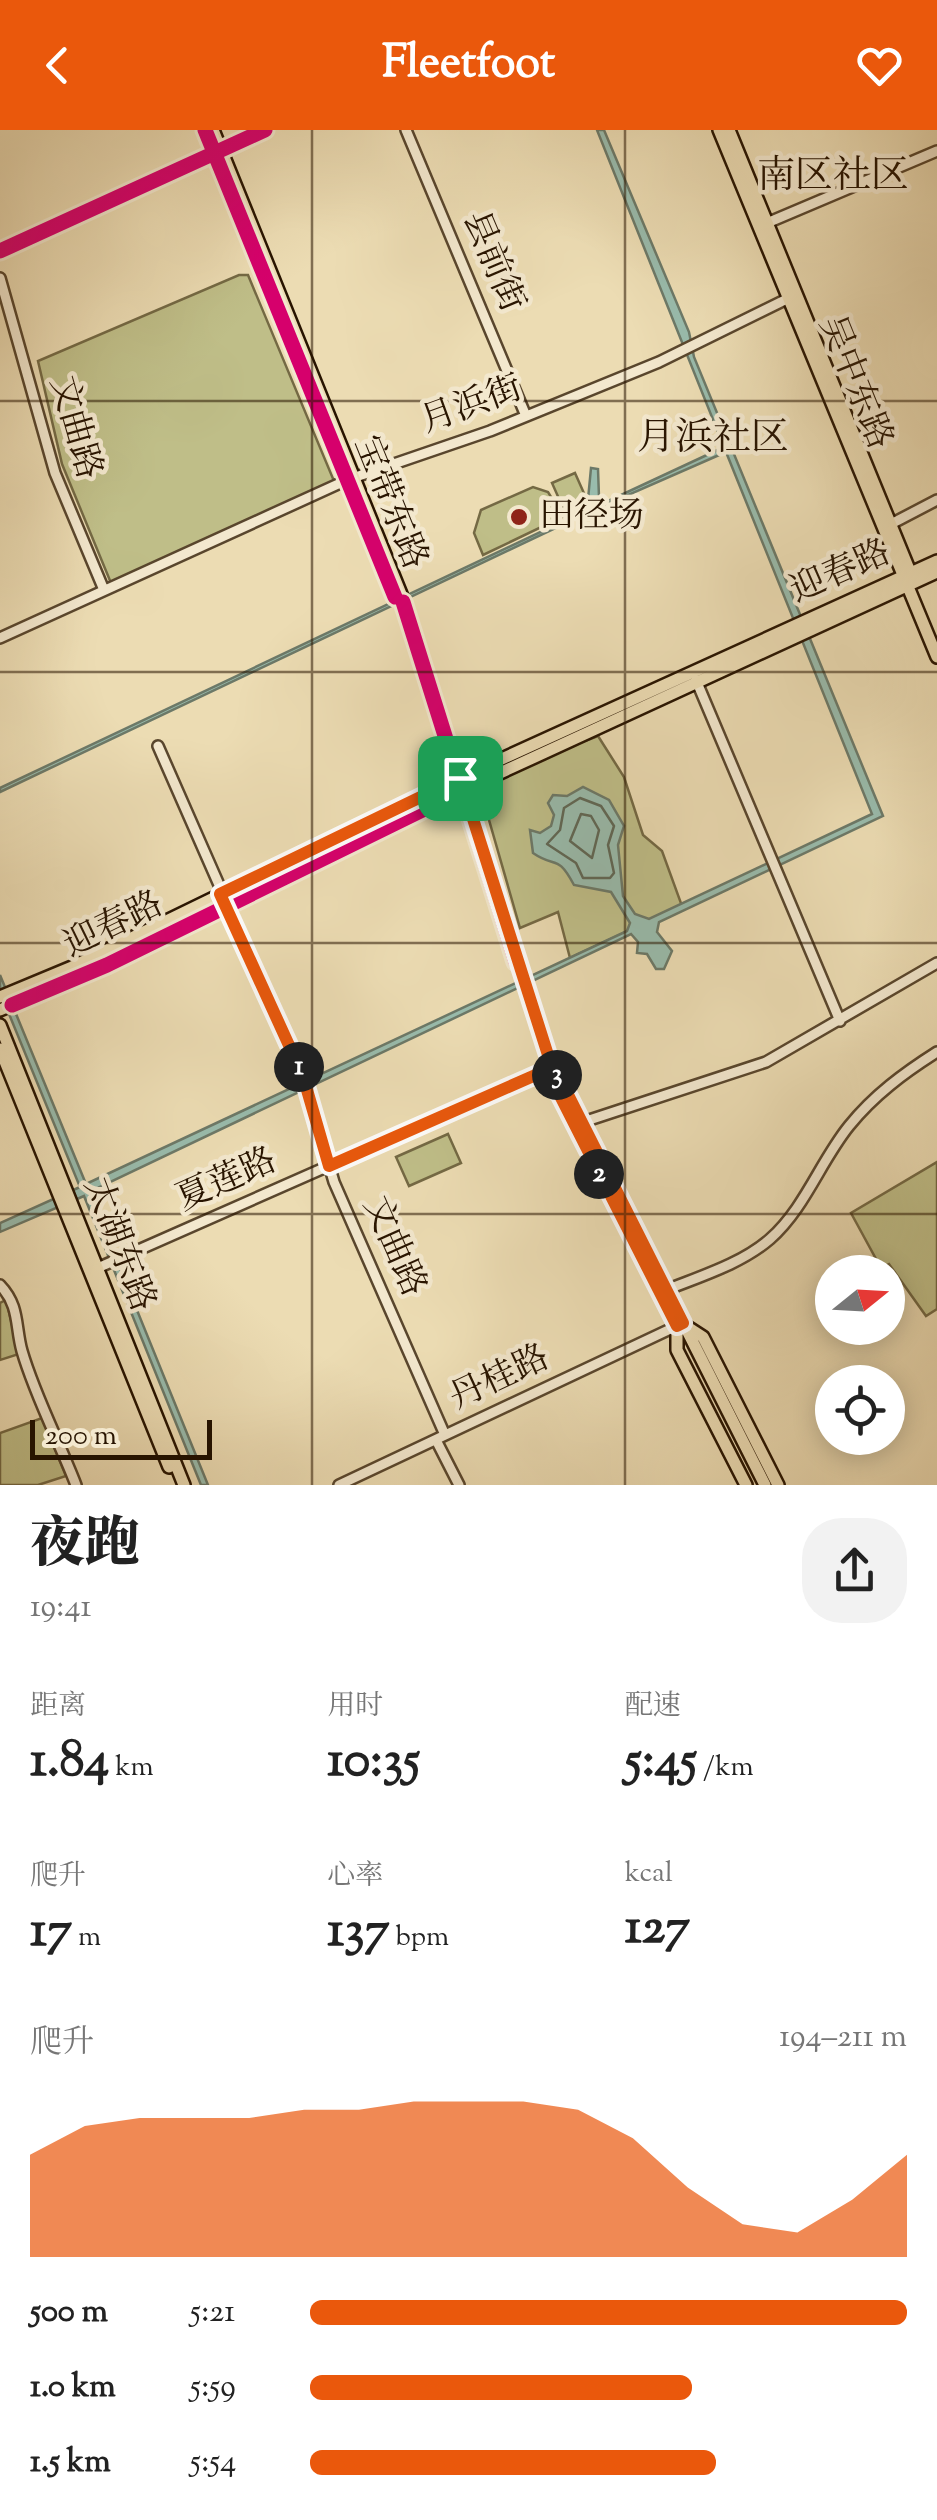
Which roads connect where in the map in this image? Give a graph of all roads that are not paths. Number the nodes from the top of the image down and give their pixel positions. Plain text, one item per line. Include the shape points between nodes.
1 (209, 130) edge
2 (265, 130) edge
3 (406, 130) edge
4 (719, 130) edge
5 (729, 130) edge
6 (937, 151) edge
7 (218, 152) junction
8 (767, 223) junction
9 (0, 251) edge
10 (0, 278) edge
11 (793, 297) junction
12 (526, 416) junction
13 (350, 479) junction
14 (937, 500) edge
15 (891, 524) junction
16 (937, 560) edge
17 (937, 572) edge
18 (908, 578) junction
19 (104, 590) junction
20 (803, 626) junction
21 (0, 638) edge
22 (937, 638) edge
23 (937, 657) edge
24 (696, 680) junction
25 (158, 746) dead end
26 (458, 785) junction
27 (223, 899) junction
28 (937, 962) edge
29 (5, 1002) edge
30 (840, 1021) junction
31 (0, 1025) edge
32 (0, 1050) edge
33 (937, 1052) edge
34 (550, 1069) junction
35 (577, 1124) junction
36 (329, 1166) junction
37 (64, 1198) junction
38 (103, 1266) junction
39 (0, 1285) edge
40 (666, 1290) junction
41 (680, 1325) junction
42 (441, 1437) junction
43 (76, 1485) edge
44 (176, 1485) edge
45 (184, 1485) edge
46 (340, 1485) edge
47 (459, 1485) edge
48 (746, 1485) edge
49 (758, 1485) edge
50 (766, 1485) edge
51 (778, 1485) edge

1 - 7 main road, 宝带东路
2 - 7 street
3 - 12 street, 县前街
4 - 11 main road, 吴中东路
5 - 8 main road, 吴中东路
6 - 8 street
7 - 9 street
7 - 13 main road, 宝带东路
8 - 11 main road, 吴中东路
10 - 19 street, 文曲路 via 55,473
11 - 12 street, 月浜街
11 - 15 main road, 吴中东路
11 - 18 main road, 吴中东路
12 - 13 street, 月浜街
13 - 19 street, 月浜街
13 - 26 main road, 宝带东路 via 399,600
14 - 15 street
15 - 18 main road, 吴中东路
16 - 18 main road, 迎春路
17 - 18 main road, 迎春路
18 - 20 main road, 迎春路
18 - 22 main road, 吴中东路
18 - 23 main road, 吴中东路
19 - 21 street, 月浜街
20 - 24 main road, 迎春路
20 - 26 main road, 迎春路
24 - 26 main road, 迎春路
24 - 30 street
25 - 27 street, 文曲路
26 - 27 main road, 迎春路
26 - 34 main road, 宝带东路
27 - 29 main road, 迎春路 via 107,965
27 - 36 street, 文曲路 via 309,1091
28 - 30 street
30 - 35 street via 754,1067
31 - 37 main road, 太湖东路
32 - 37 main road, 太湖东路
33 - 40 street via 889,1084 850,1125 766,1242
34 - 35 main road, 宝带东路
34 - 36 street, 夏莲路
35 - 40 main road, 宝带东路
35 - 41 main road, 宝带东路
36 - 38 street, 夏莲路
36 - 42 street, 文曲路
37 - 38 main road, 太湖东路
38 - 44 main road, 太湖东路
38 - 45 main road, 太湖东路
39 - 43 street via 12,1298 21,1348
40 - 41 main road, 宝带东路
41 - 42 street, 丹桂路
41 - 48 main road via 676,1350
41 - 49 main road, 宝带东路
41 - 50 main road, 宝带东路
41 - 51 main road via 703,1338
42 - 46 street, 丹桂路
42 - 47 street, 文曲路

